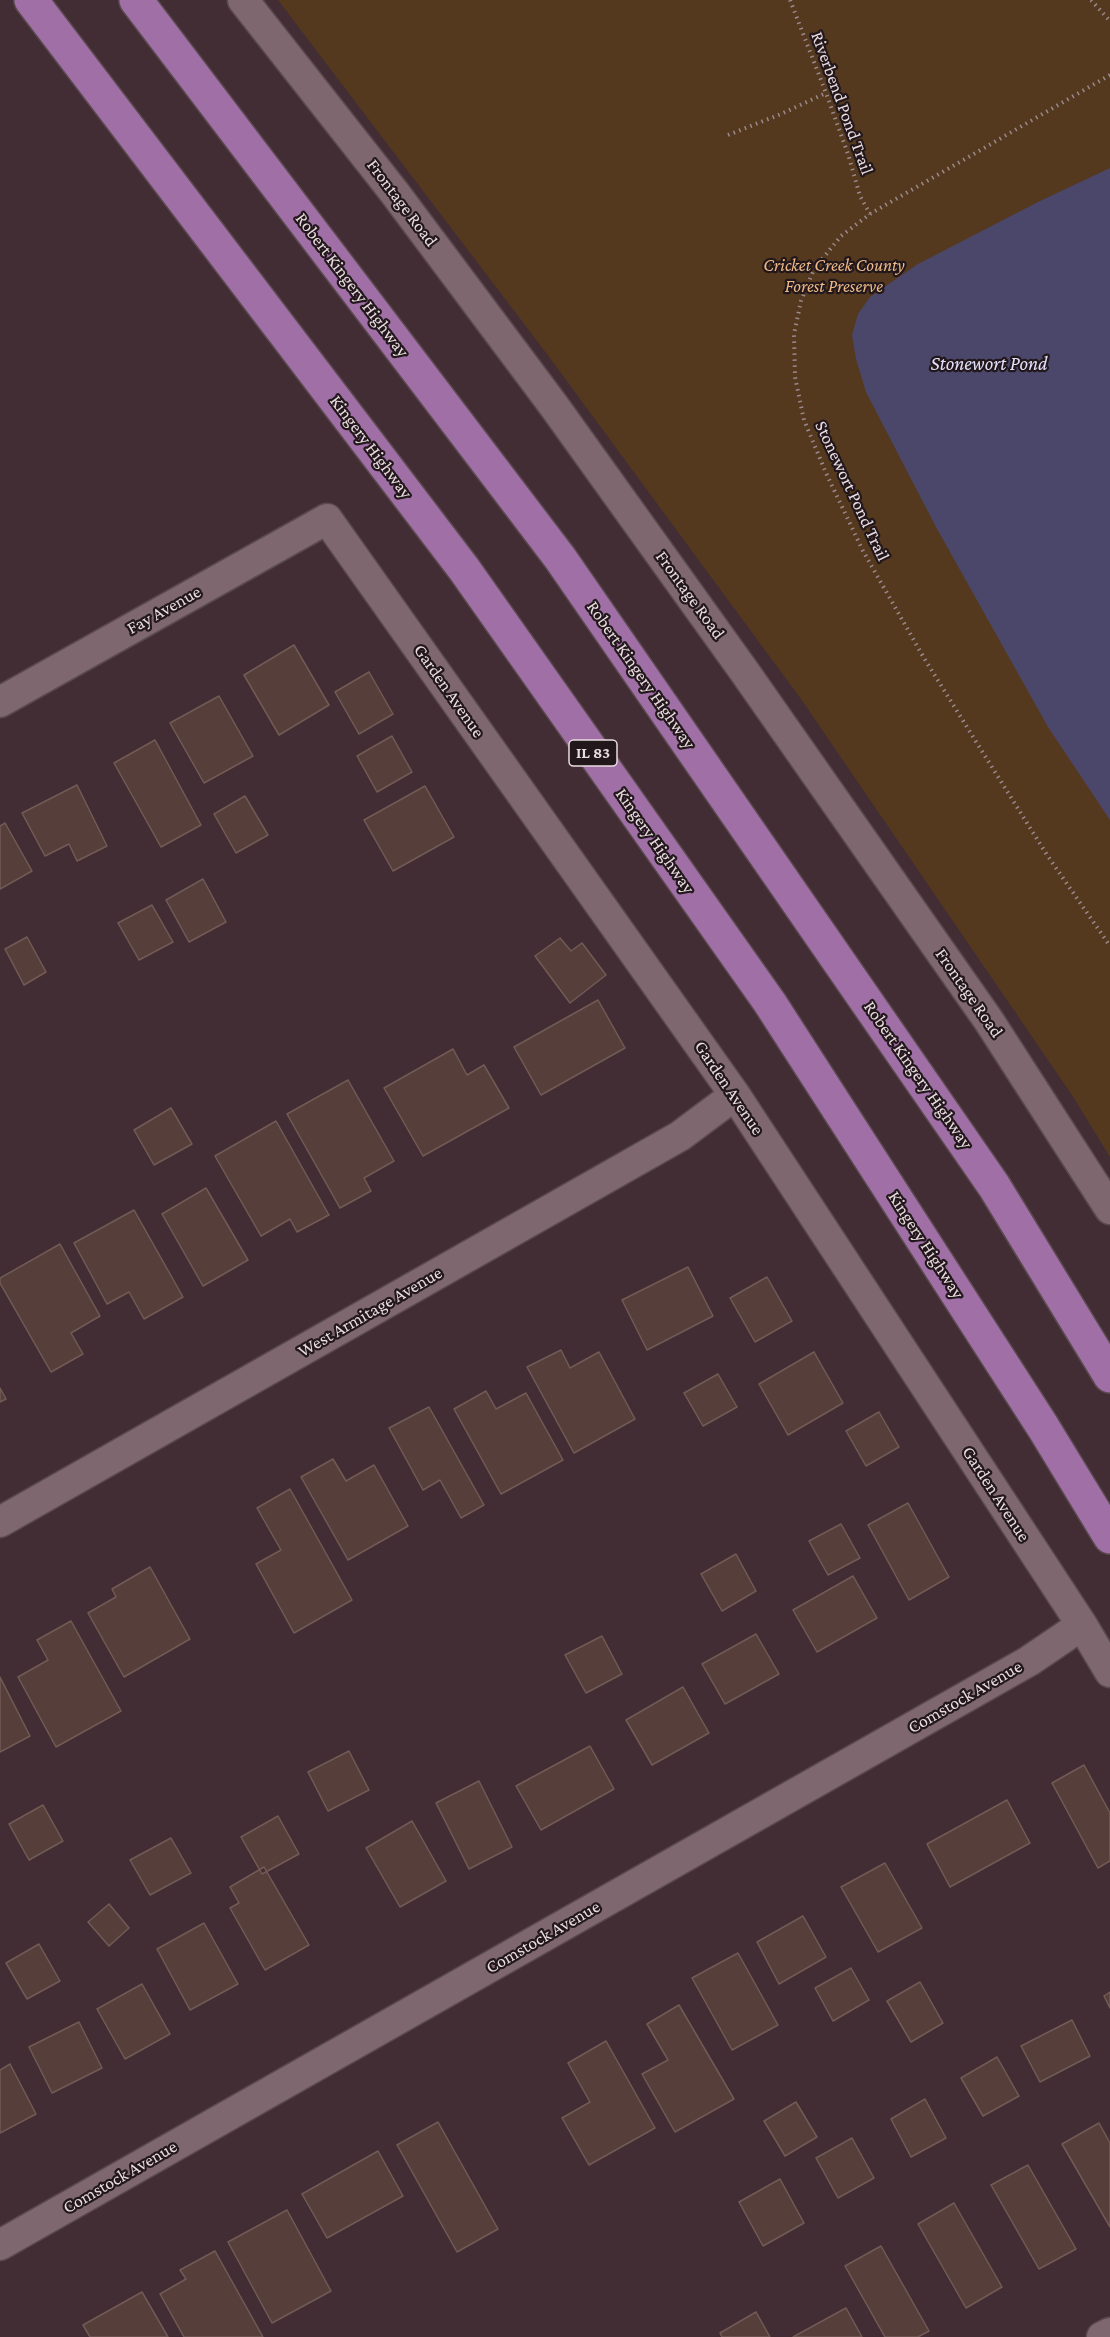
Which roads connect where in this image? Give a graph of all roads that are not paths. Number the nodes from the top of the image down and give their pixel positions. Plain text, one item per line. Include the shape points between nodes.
1 (31, 0) edge
2 (136, 0) edge
3 (243, 0) edge
4 (327, 519) joint
5 (0, 702) edge
6 (735, 1095) junction
7 (1110, 1209) edge
8 (1110, 1377) edge
9 (0, 1522) edge
10 (1110, 1537) edge
11 (1083, 1625) junction
12 (1110, 1672) edge
13 (0, 2245) edge
14 (1110, 2333) edge
15 (1102, 2337) edge

1 - 10 highway, Kingery Highway / IL 83 via 464,569 763,993
2 - 8 highway, Robert Kingery Highway via 560,558 994,1186
3 - 7 street, Frontage Road via 415,219 554,406 989,1021
4 - 5 street, Fay Avenue
4 - 6 street, Garden Avenue
6 - 9 street, West Armitage Avenue via 680,1136
6 - 11 street, Garden Avenue
11 - 12 street, Garden Avenue
11 - 13 street, Comstock Avenue via 1029,1661
14 - 15 street

